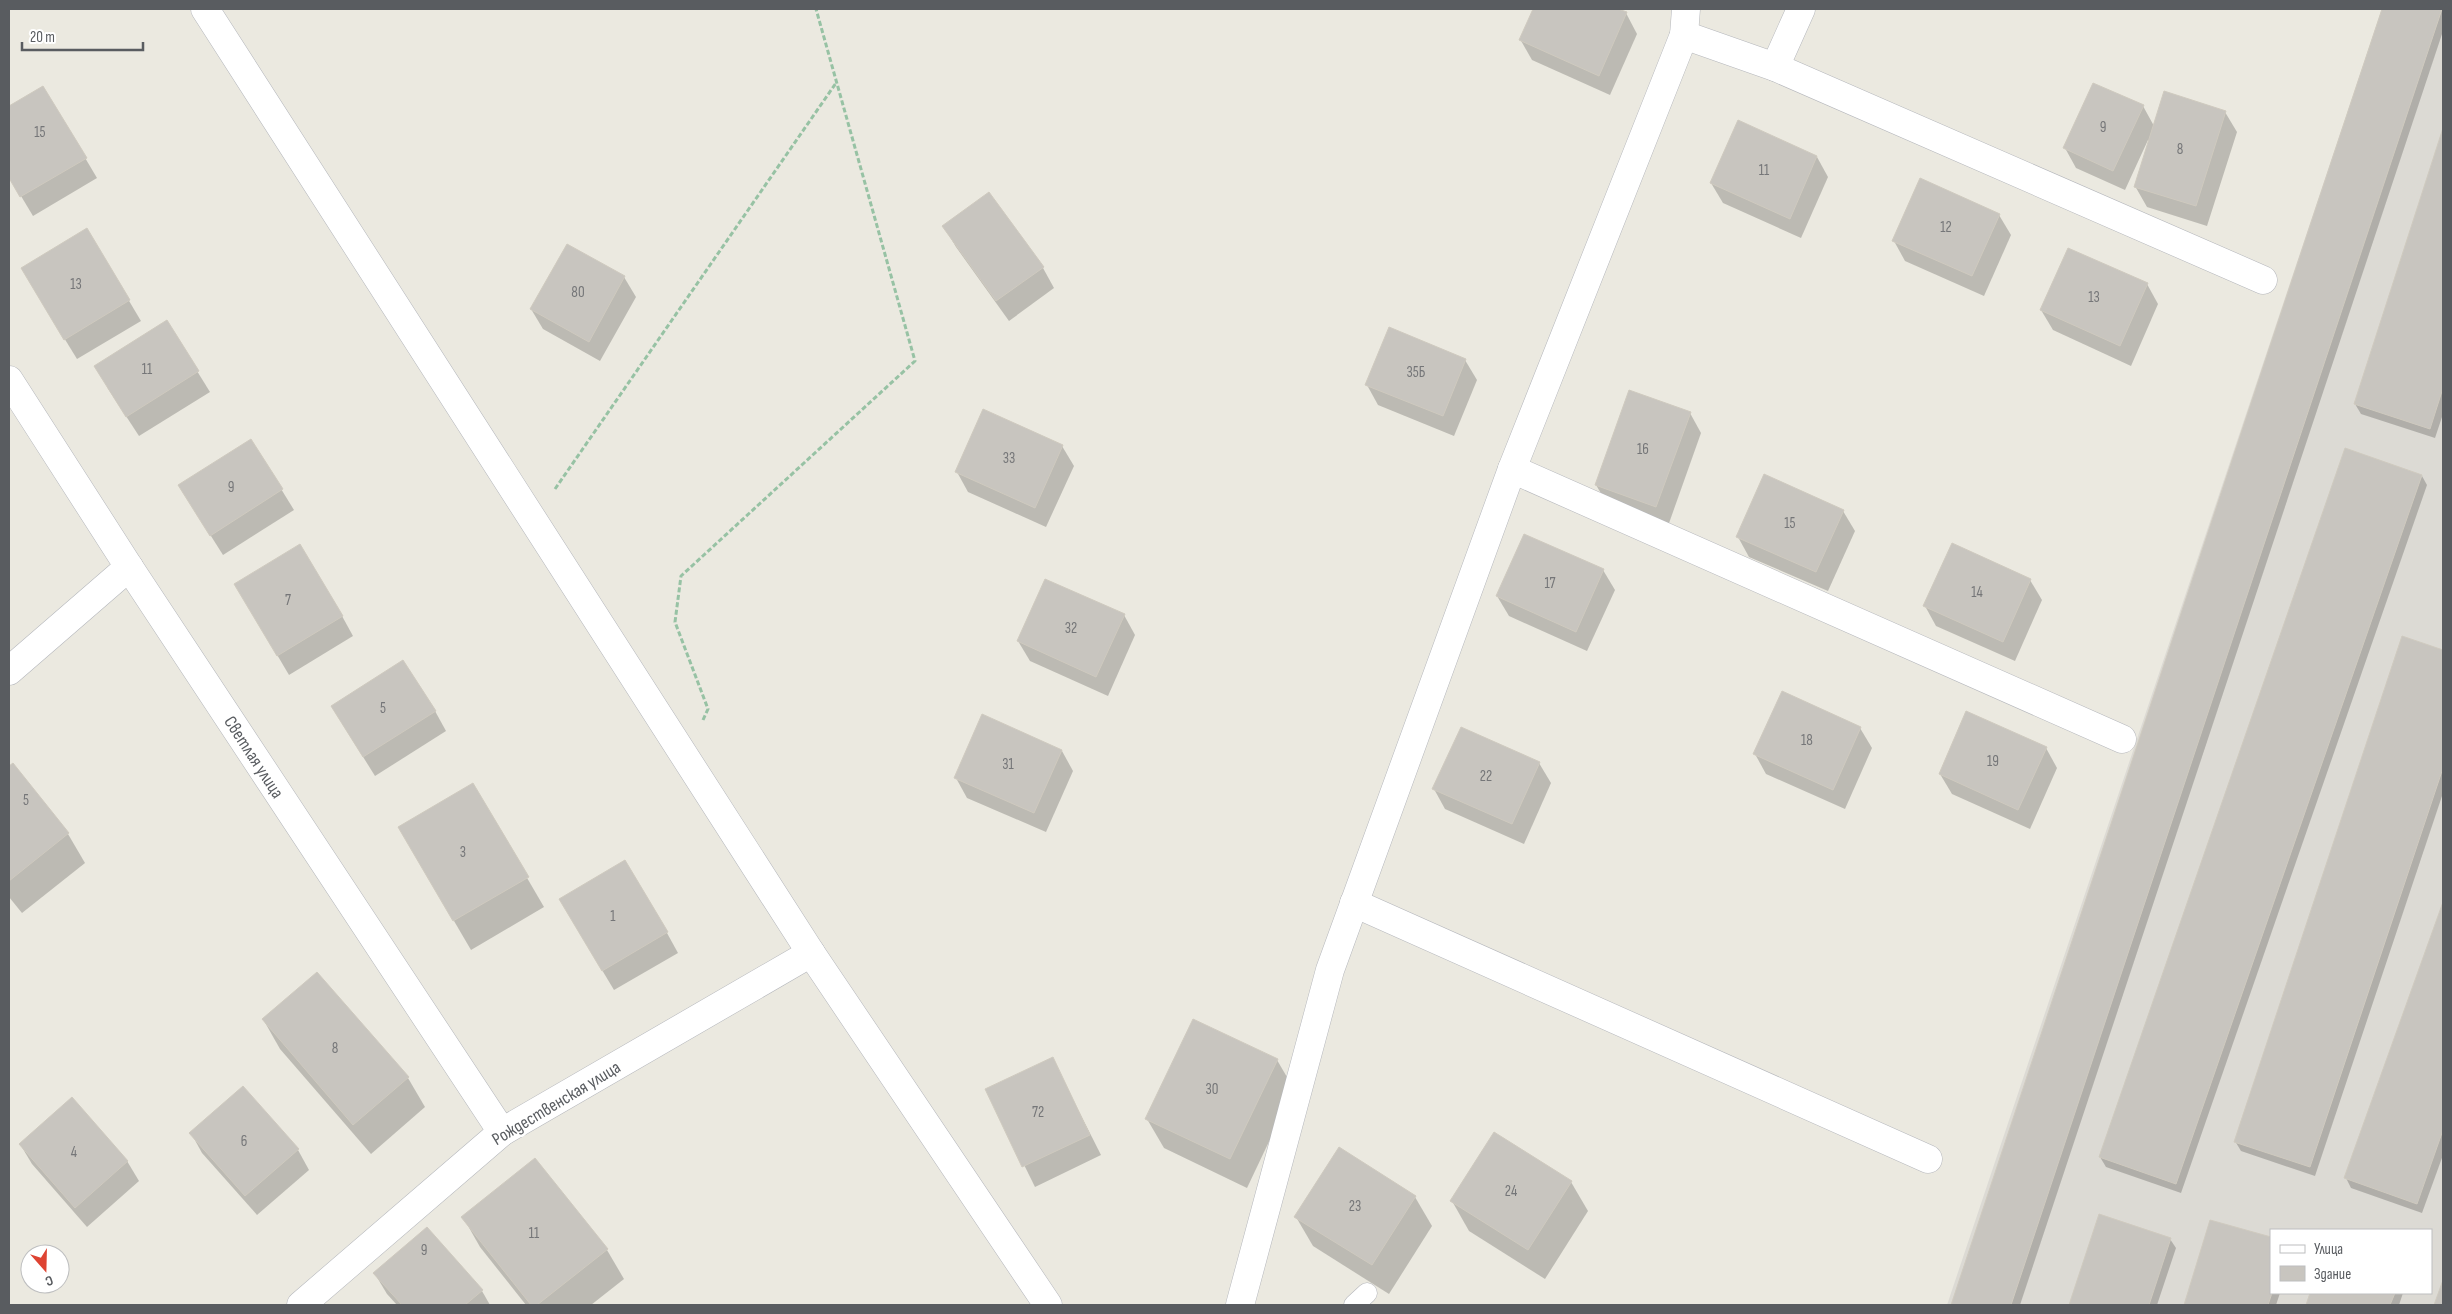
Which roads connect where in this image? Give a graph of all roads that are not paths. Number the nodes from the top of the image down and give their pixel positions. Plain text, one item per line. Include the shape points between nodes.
1 (204, 9) edge
2 (1686, 9) edge
3 (1802, 9) edge
4 (1684, 35) junction
5 (1775, 67) junction
6 (2263, 280) dead end
7 (9, 380) edge
8 (1512, 469) junction
9 (129, 567) junction
10 (9, 671) edge
11 (2122, 739) dead end
12 (1354, 903) junction
13 (811, 953) junction
14 (502, 1132) junction
15 (1928, 1159) dead end
16 (302, 1305) edge
17 (1048, 1305) edge
18 (1240, 1305) edge

1 - 13 street
2 - 4 street
3 - 5 street
4 - 5 street
4 - 8 street
5 - 6 street
7 - 9 street, Светлая улица
8 - 11 street
8 - 12 street
9 - 10 street
9 - 14 street, Светлая улица
12 - 15 street
12 - 18 street via 1330,970
13 - 14 street, Рождественская улица
13 - 17 street
14 - 16 street, Рождественская улица

